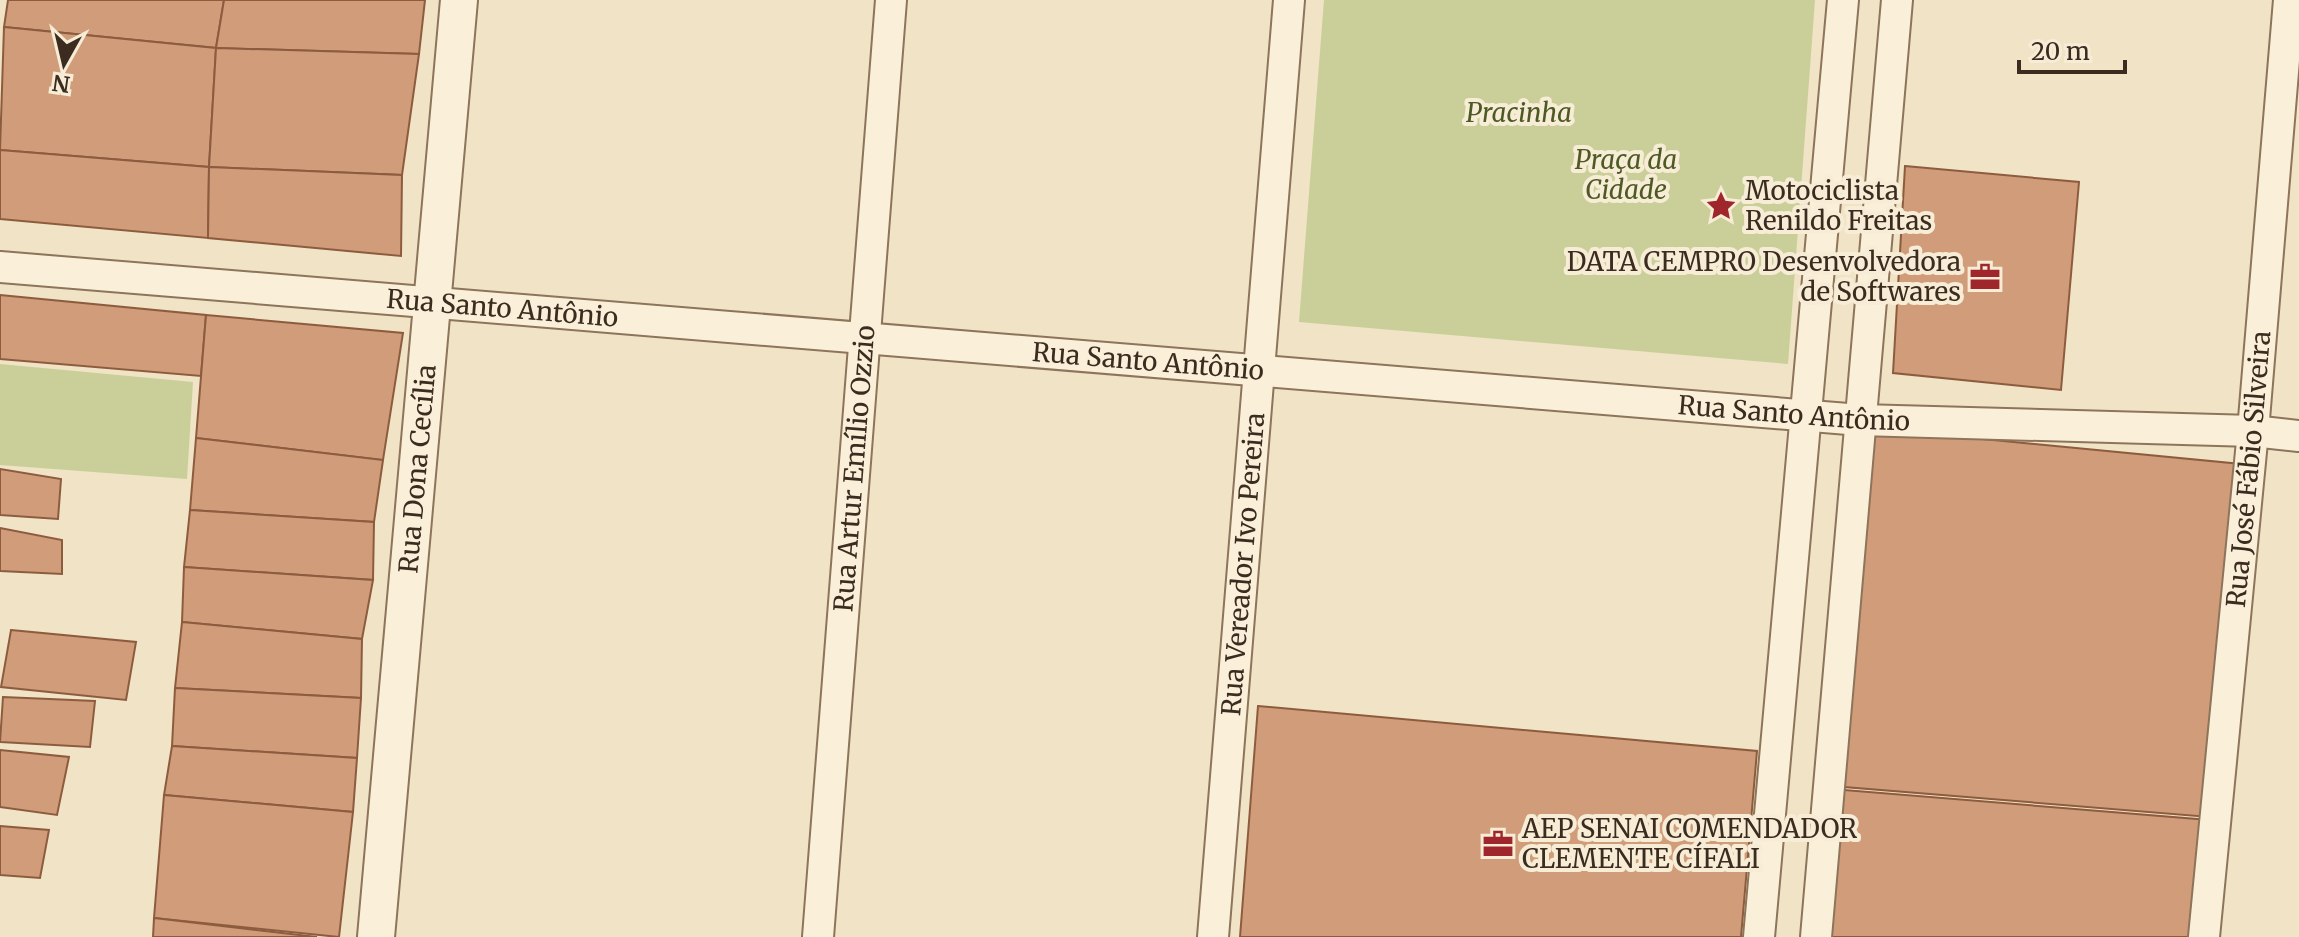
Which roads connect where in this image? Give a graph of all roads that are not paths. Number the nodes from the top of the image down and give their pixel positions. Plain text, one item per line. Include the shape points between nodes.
1 (459, 0) edge
2 (891, 0) edge
3 (1289, 0) edge
4 (1843, 0) edge
5 (1897, 0) edge
6 (2289, 0) edge
7 (0, 267) edge
8 (433, 302) junction
9 (863, 338) junction
10 (1258, 370) junction
11 (1807, 416) junction
12 (1860, 420) junction
13 (2253, 431) junction
14 (2299, 436) edge
15 (376, 937) edge
16 (818, 937) edge
17 (1213, 937) edge
18 (1759, 937) edge
19 (1816, 937) edge
20 (2204, 937) edge

1 - 8 street, Rua Dona Cecília
2 - 9 street, Rua Artur Emílio Ozzio
3 - 10 street, Rua Vereador Ivo Pereira
4 - 11 street
5 - 12 street
6 - 13 street, Rua José Fábio Silveira
7 - 8 street, Rua Santo Antônio
8 - 9 street, Rua Santo Antônio
8 - 15 street, Rua Dona Cecília
9 - 10 street, Rua Santo Antônio
9 - 16 street, Rua Artur Emílio Ozzio
10 - 11 street, Rua Santo Antônio
10 - 17 street, Rua Vereador Ivo Pereira
11 - 12 street, Rua Santo Antônio
11 - 18 street
12 - 13 street, Rua Santo Antônio
12 - 19 street
13 - 14 street, Rua Santo Antônio
13 - 20 street, Rua José Fábio Silveira

